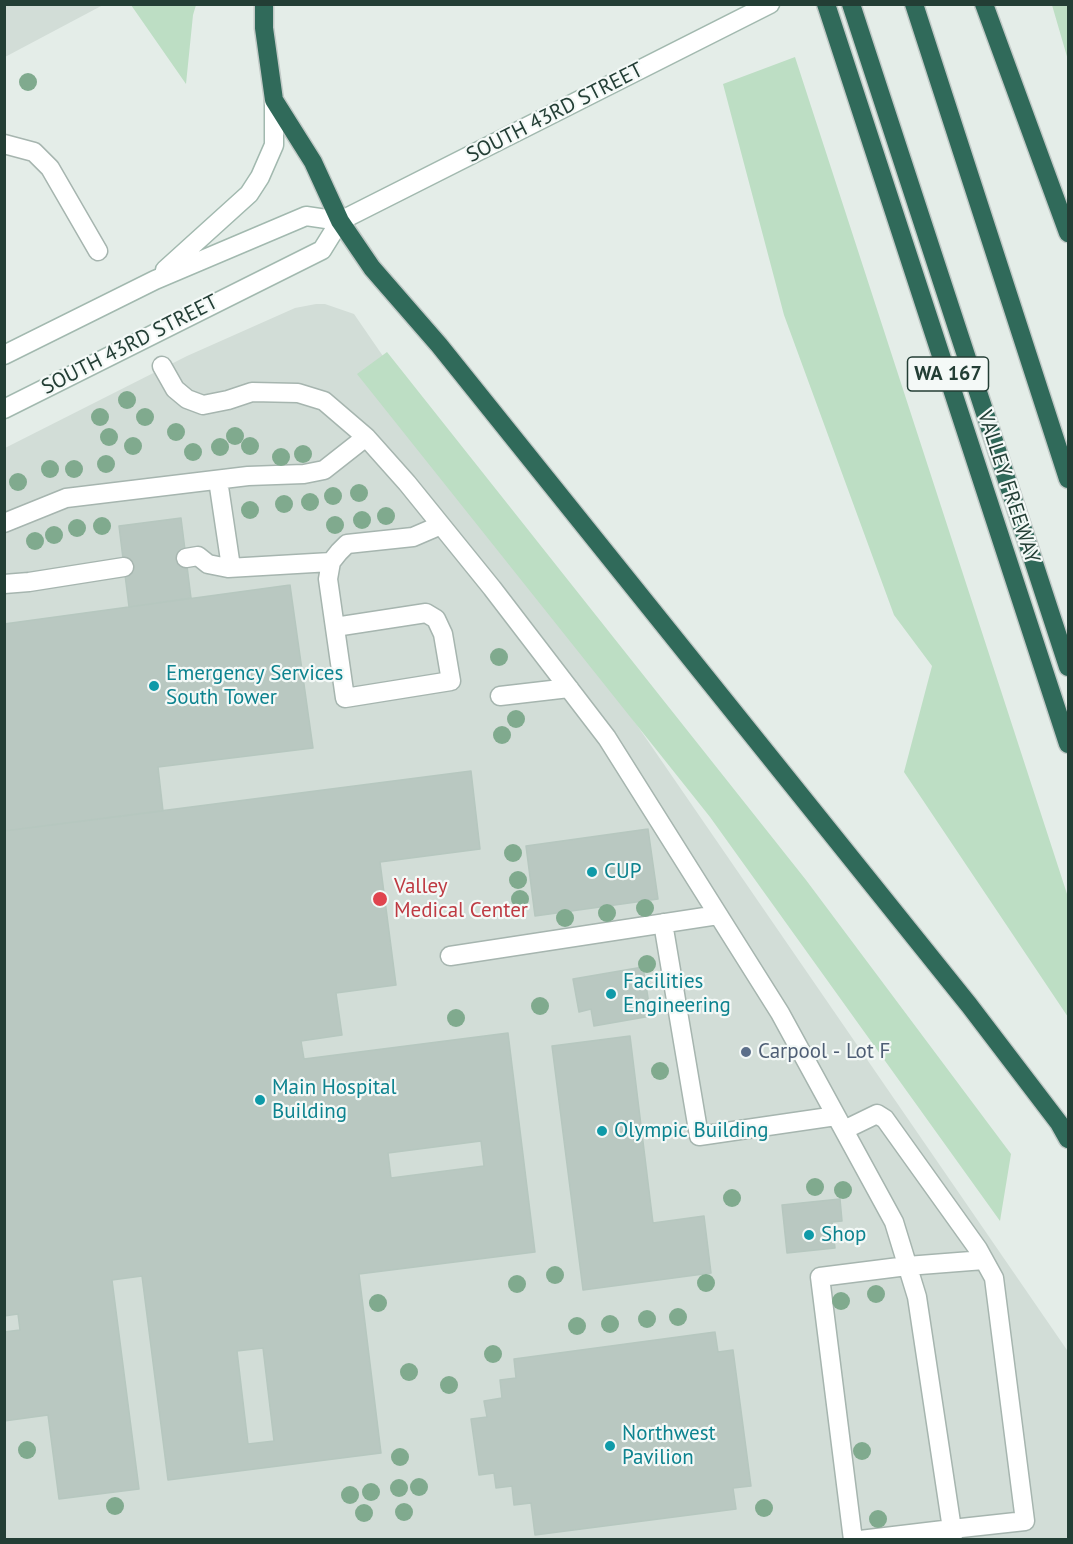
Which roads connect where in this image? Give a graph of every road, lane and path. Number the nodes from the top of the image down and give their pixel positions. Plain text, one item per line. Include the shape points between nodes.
1 (264, 4) edge
2 (770, 4) edge
3 (826, 4) edge
4 (851, 4) edge
5 (914, 4) edge
6 (984, 4) edge
7 (274, 100) junction
8 (4, 144) edge
9 (340, 221) junction
10 (1068, 233) edge
11 (98, 251) dead end
12 (155, 280) junction
13 (4, 355) edge
14 (162, 366) dead end
15 (4, 409) edge
16 (366, 437) junction
17 (1068, 479) edge
18 (218, 480) junction
19 (4, 523) edge
20 (441, 525) junction
21 (186, 558) dead end
22 (331, 562) junction
23 (124, 567) dead end
24 (231, 567) junction
25 (4, 584) edge
26 (335, 627) junction
27 (1068, 667) edge
28 (569, 688) junction
29 (500, 696) dead end
30 (1068, 744) edge
31 (718, 915) junction
32 (663, 923) junction
33 (450, 956) dead end
34 (840, 1123) junction
35 (1068, 1138) edge
36 (984, 1260) junction
37 (908, 1266) junction
38 (952, 1534) edge
39 (853, 1539) edge
40 (870, 1539) edge

1 - 7 highway
2 - 9 main road, SOUTH 43RD STREET
3 - 30 highway, VALLEY FREEWAY / WA 167
4 - 27 highway
5 - 17 highway
6 - 10 highway
7 - 9 highway via 313,162
7 - 12 main road via 274,145 249,194
8 - 11 main road via 34,152 50,168
9 - 12 main road, SOUTH 43RD STREET via 306,216
9 - 15 main road, SOUTH 43RD STREET via 322,250
9 - 35 highway via 372,268 439,345 969,1005
12 - 13 main road, SOUTH 43RD STREET
14 - 16 main road via 176,389 203,405 252,392 298,393 324,401
16 - 18 main road via 324,470
16 - 20 main road
18 - 19 main road via 66,498
18 - 24 main road
20 - 22 main road via 413,537 347,544
20 - 28 main road
21 - 24 main road via 198,556 208,564
22 - 24 main road
22 - 26 main road via 328,579
23 - 25 main road
26 - 26 main road via 426,613 436,619 443,634 451,681 345,698
28 - 29 main road
28 - 31 main road via 607,738
31 - 32 main road
31 - 34 main road via 780,1013
32 - 33 main road
32 - 34 main road via 699,1137
34 - 36 main road via 877,1114 885,1119
34 - 37 main road via 894,1222
36 - 37 main road
36 - 38 main road via 994,1278 1025,1521
37 - 38 main road via 917,1297
37 - 39 main road via 820,1277
38 - 40 main road

